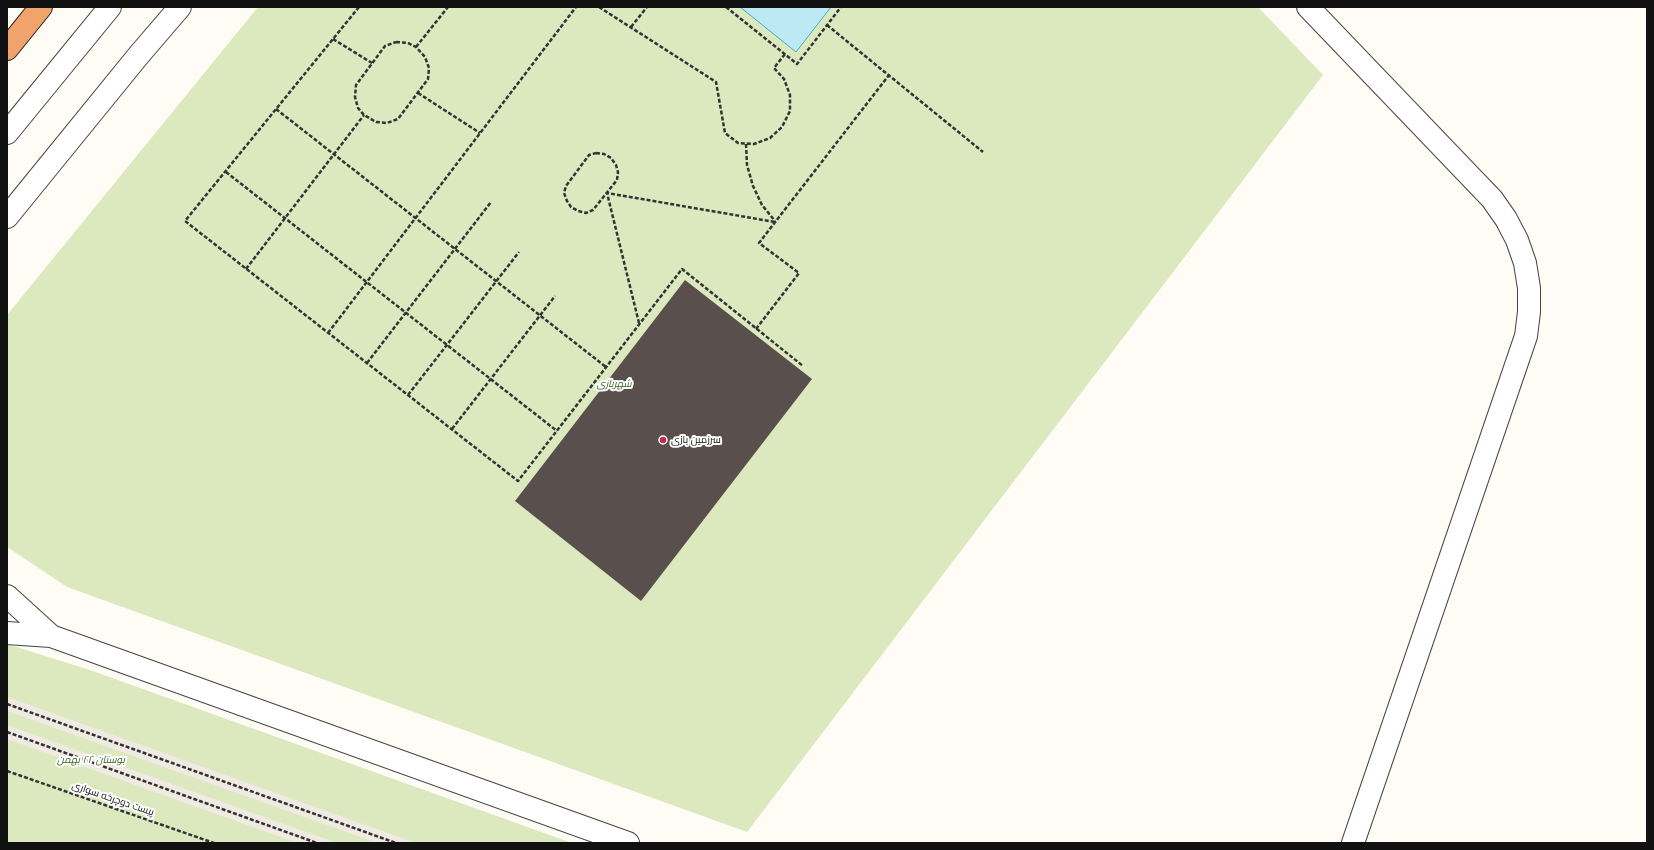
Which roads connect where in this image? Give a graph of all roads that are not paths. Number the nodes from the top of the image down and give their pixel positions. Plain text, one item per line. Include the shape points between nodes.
1 (41, 7) edge
2 (110, 7) edge
3 (180, 7) edge
4 (1308, 7) edge
5 (7, 49) edge
6 (7, 133) edge
7 (7, 217) edge
8 (7, 596) edge
9 (7, 633) edge
10 (51, 636) junction
11 (628, 843) edge
12 (1353, 843) edge

1 - 5 highway
2 - 6 street
3 - 7 street
4 - 12 street via 1492,199 1517,240 1525,263 1529,288 1526,336
8 - 10 street
9 - 10 street
10 - 11 street

